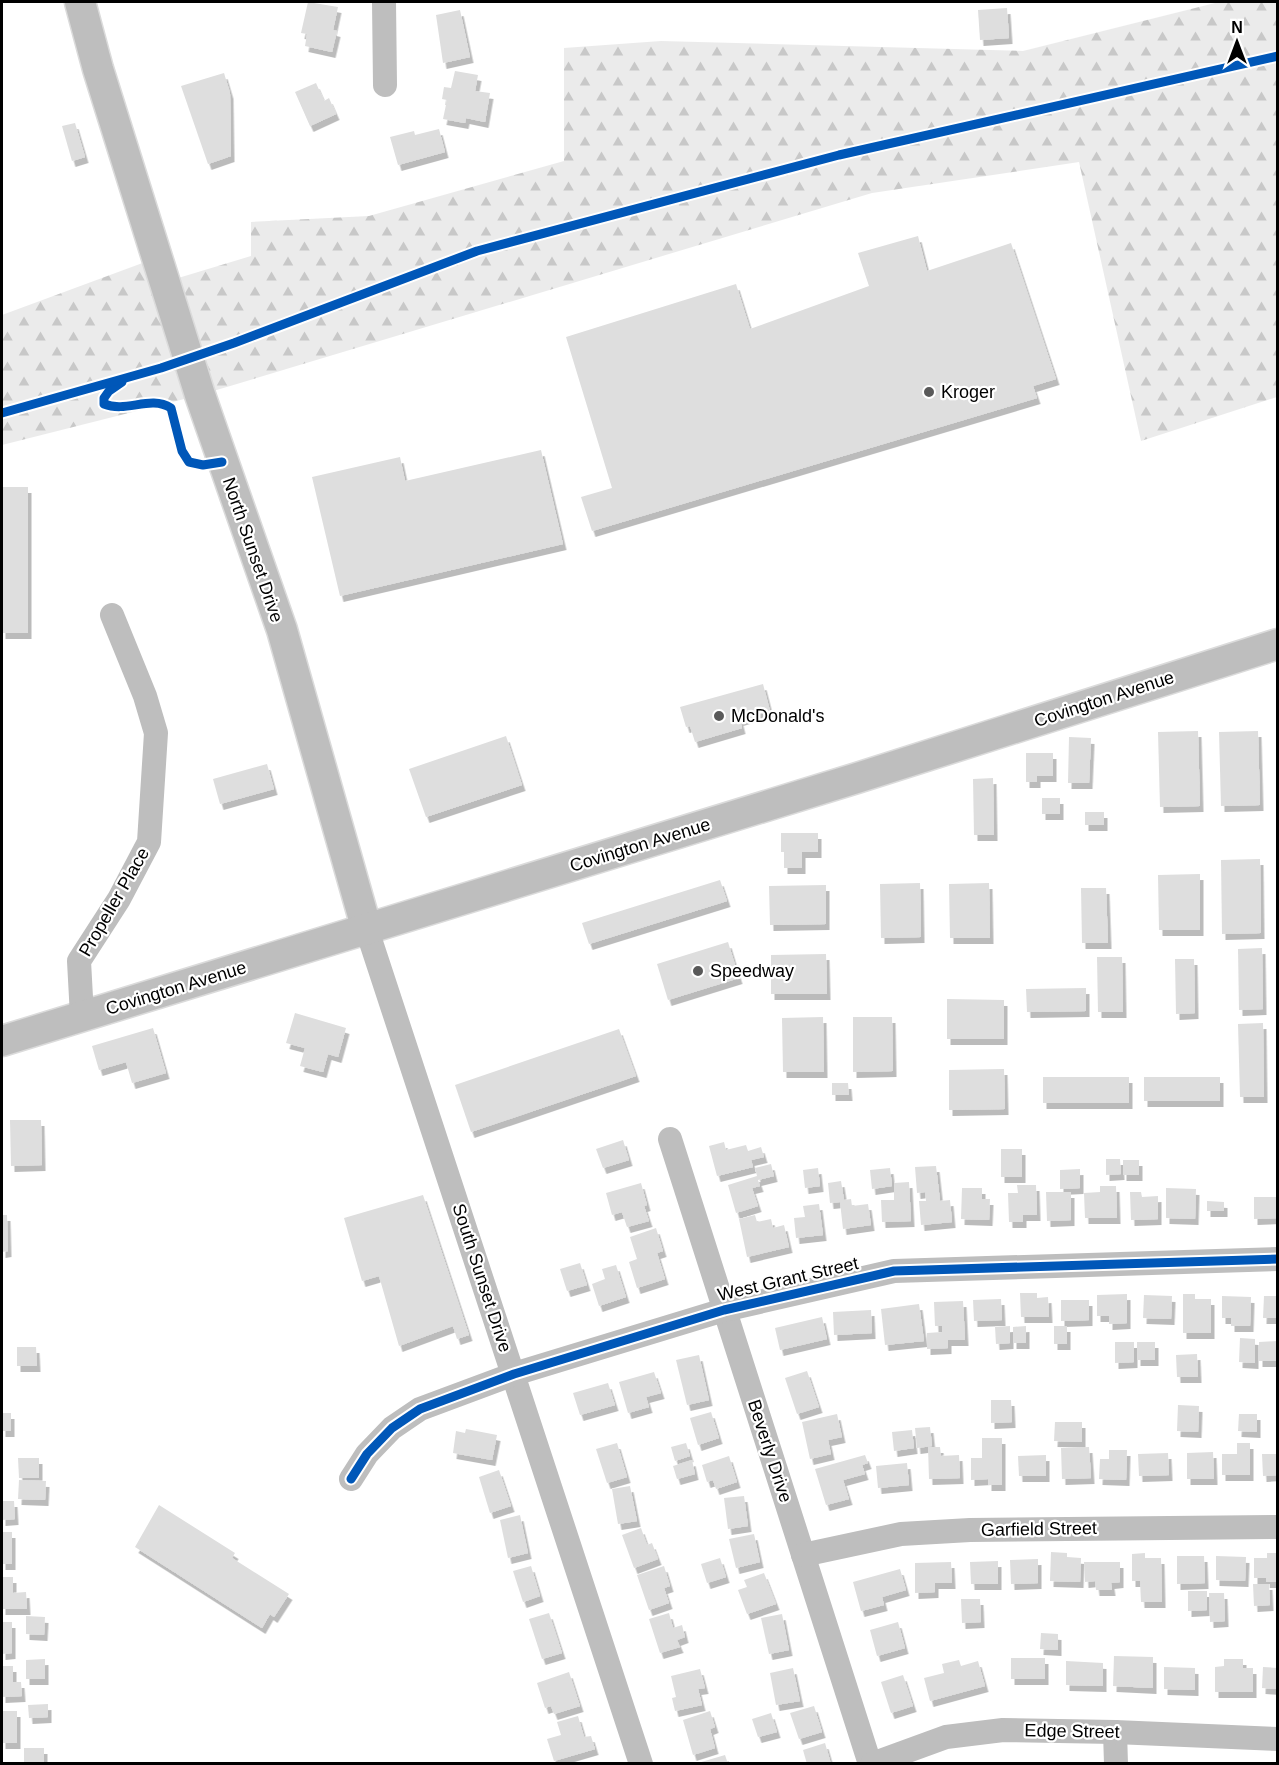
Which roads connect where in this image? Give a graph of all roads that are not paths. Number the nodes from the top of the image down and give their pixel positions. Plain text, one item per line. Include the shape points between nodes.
1 (80, 2) edge
2 (384, 2) edge
3 (385, 85) dead end
4 (112, 615) dead end
5 (1278, 644) edge
6 (367, 930) junction
7 (82, 1017) junction
8 (2, 1041) edge
9 (670, 1139) dead end
10 (1278, 1259) edge
11 (724, 1310) junction
12 (514, 1374) junction
13 (351, 1479) dead end
14 (1278, 1527) edge
15 (803, 1555) junction
16 (1115, 1732) junction
17 (1278, 1739) edge
18 (641, 1764) edge
19 (871, 1764) edge
20 (1116, 1764) edge

1 - 6 main road, North Sunset Drive via 200,395 282,630
2 - 3 street
4 - 7 street, Propeller Place via 156,733 149,842 119,899 79,961
5 - 6 main road, Covington Avenue
6 - 7 main road, Covington Avenue
6 - 12 street, South Sunset Drive
7 - 8 main road, Covington Avenue
9 - 11 street, Beverly Drive
10 - 11 street, West Grant Street via 894,1271
11 - 12 street, West Grant Street
11 - 15 street, Beverly Drive
12 - 13 street, West Grant Street via 420,1409 392,1428 367,1454
12 - 18 street, South Sunset Drive
14 - 15 street, Garfield Street via 901,1534
15 - 19 street, Beverly Drive
16 - 17 street, Edge Street
16 - 19 street, Edge Street via 1004,1730 946,1737
16 - 20 street

